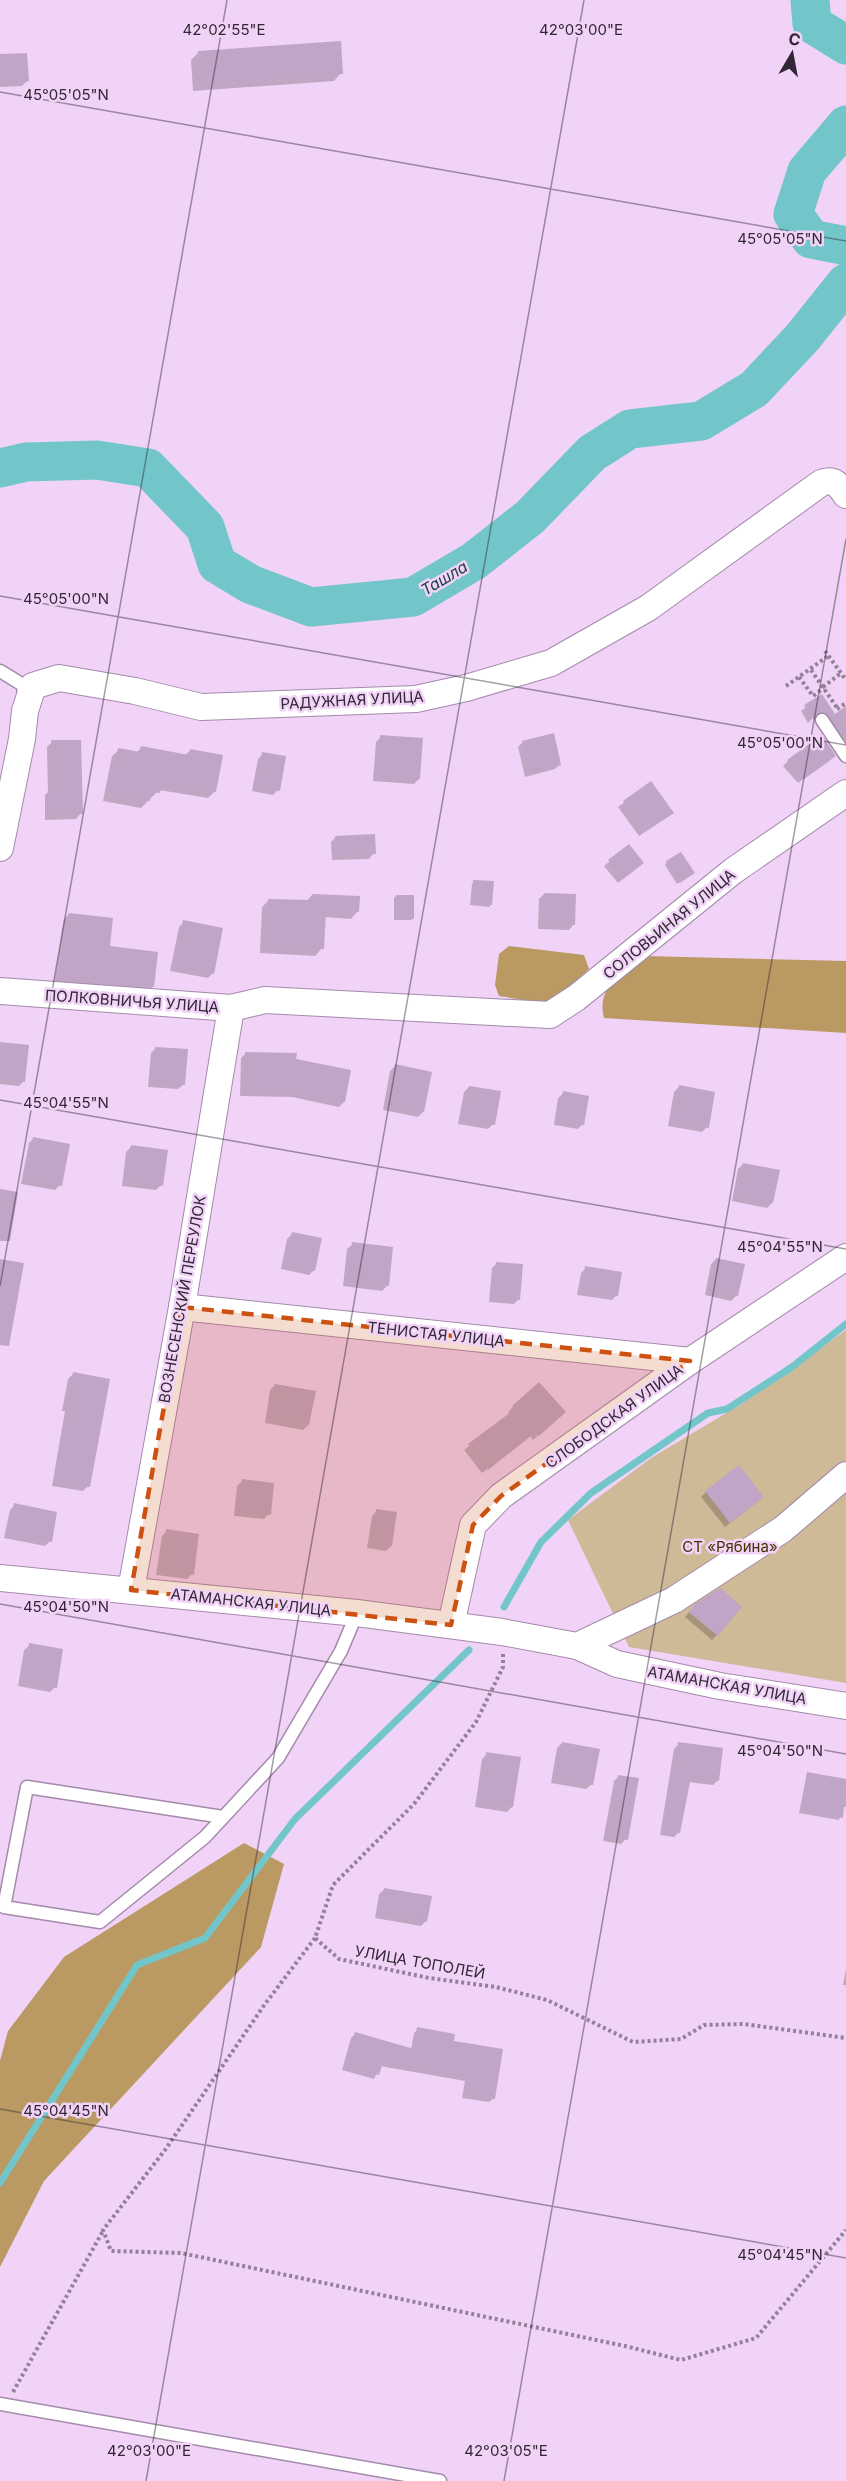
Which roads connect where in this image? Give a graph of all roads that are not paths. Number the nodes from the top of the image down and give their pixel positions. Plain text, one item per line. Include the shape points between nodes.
1 (846, 495) edge
2 (0, 671) edge
3 (25, 711) junction
4 (822, 720) dead end
5 (846, 756) edge
6 (846, 793) edge
7 (0, 848) edge
8 (0, 991) edge
9 (231, 1008) junction
10 (479, 1011) joint
11 (846, 1257) edge
12 (182, 1307) junction
13 (690, 1361) junction
14 (846, 1475) edge
15 (0, 1578) edge
16 (131, 1590) junction
17 (357, 1613) junction
18 (451, 1625) junction
19 (577, 1646) junction
20 (846, 1706) edge
21 (223, 1817) junction
22 (3, 2405) edge
23 (440, 2481) edge

1 - 3 street, РАДУЖНАЯ УЛИЦА via 835,482 821,483 648,608 551,663 466,688 416,699 201,707 59,678 33,686
2 - 3 lane via 23,685
3 - 7 street, РАДУЖНАЯ УЛИЦА
4 - 5 lane
6 - 10 street, СОЛОВЬИНАЯ УЛИЦА via 733,871 550,1015
8 - 9 street, ПОЛКОВНИЧЬЯ УЛИЦА
9 - 10 street, ПОЛКОВНИЧЬЯ УЛИЦА via 265,1000
9 - 12 street, ВОЗНЕСЕНСКИЙ ПЕРЕУЛОК
11 - 13 street, СЛОБОДСКАЯ УЛИЦА
12 - 13 street, ТЕНИСТАЯ УЛИЦА
12 - 16 street, ВОЗНЕСЕНСКИЙ ПЕРЕУЛОК
13 - 18 street, СЛОБОДСКАЯ УЛИЦА via 501,1497 473,1525
14 - 19 street via 783,1529 674,1600
15 - 16 street, АТАМАНСКАЯ УЛИЦА
16 - 17 street, АТАМАНСКАЯ УЛИЦА
17 - 18 street, АТАМАНСКАЯ УЛИЦА
17 - 21 lane via 341,1651 278,1758
18 - 19 street, АТАМАНСКАЯ УЛИЦА
19 - 20 street, АТАМАНСКАЯ УЛИЦА via 617,1664 720,1686
21 - 21 lane via 205,1837 100,1922 4,1907 27,1787
22 - 23 lane

